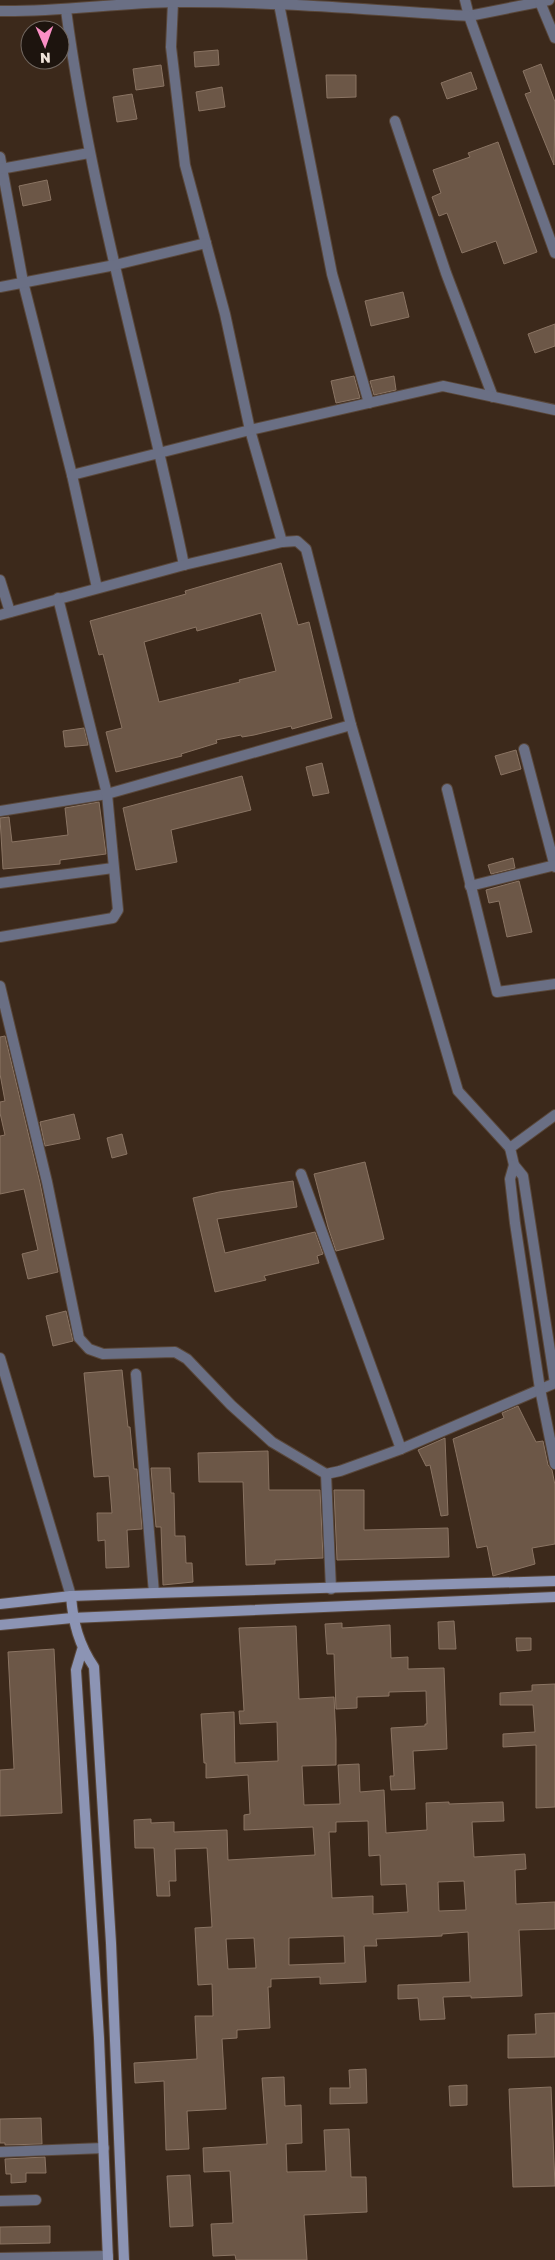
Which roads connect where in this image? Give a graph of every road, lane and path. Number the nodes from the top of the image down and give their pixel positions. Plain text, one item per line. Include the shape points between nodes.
1 (465, 0) edge
2 (545, 1) edge
3 (173, 2) junction
4 (279, 4) junction
5 (66, 10) junction
6 (0, 11) edge
7 (469, 16) junction
8 (555, 38) edge
9 (394, 121) dead end
10 (89, 153) junction
11 (0, 157) edge
12 (1, 168) edge
13 (206, 243) junction
14 (555, 253) edge
15 (115, 265) junction
16 (23, 282) junction
17 (0, 287) edge
18 (493, 397) junction
19 (370, 402) junction
20 (555, 410) edge
21 (250, 430) junction
22 (161, 452) junction
23 (72, 476) junction
24 (282, 542) junction
25 (184, 565) junction
26 (0, 580) edge
27 (97, 588) junction
28 (58, 598) junction
29 (5, 614) edge
30 (351, 725) junction
31 (524, 749) dead end
32 (447, 789) dead end
33 (107, 794) junction
34 (0, 811) edge
35 (555, 866) edge
36 (113, 868) junction
37 (0, 883) edge
38 (470, 886) junction
39 (0, 937) edge
40 (555, 984) edge
41 (0, 986) edge
42 (555, 1115) edge
43 (510, 1148) junction
44 (514, 1165) junction
45 (301, 1174) dead end
46 (0, 1358) edge
47 (136, 1374) dead end
48 (555, 1383) edge
49 (540, 1389) junction
50 (401, 1450) junction
51 (555, 1464) edge
52 (326, 1474) junction
53 (555, 1581) edge
54 (331, 1589) junction
55 (154, 1593) junction
56 (71, 1596) junction
57 (555, 1597) edge
58 (0, 1604) edge
59 (72, 1618) junction
60 (0, 1625) edge
61 (82, 1650) junction
62 (111, 1943) junction
63 (94, 1944) junction
64 (116, 2061) junction
65 (100, 2062) junction
66 (104, 2148) junction
67 (0, 2152) edge
68 (36, 2200) dead end
69 (0, 2201) edge
70 (0, 2258) edge
71 (108, 2258) edge
72 (124, 2258) edge

1 - 7 street
2 - 7 street
2 - 8 street
3 - 4 street
3 - 5 street
3 - 13 street via 171,47 185,165
4 - 7 street
4 - 19 street via 332,274
5 - 6 street
5 - 10 street
7 - 14 street
9 - 18 street
10 - 12 street
10 - 15 street
11 - 12 street
12 - 16 street
13 - 15 street
13 - 21 street
15 - 16 street
15 - 22 street
16 - 17 street
16 - 23 street
18 - 19 street via 443,386
18 - 20 street
19 - 21 street
21 - 22 street
21 - 24 street
22 - 23 street
22 - 25 street
23 - 27 street
24 - 25 street
24 - 30 street via 297,541 306,549
25 - 27 street
26 - 29 street
27 - 28 street
28 - 29 street
28 - 33 street
30 - 33 street
30 - 43 street via 458,1091
31 - 35 street
32 - 38 street
33 - 34 street
33 - 36 street
35 - 38 street
36 - 37 street
36 - 39 street via 118,910 113,918
38 - 40 street via 497,992
41 - 52 street via 47,1182 79,1338 89,1349 103,1354 175,1352 187,1359 272,1442
42 - 43 street
43 - 44 street
44 - 48 street via 523,1176
44 - 49 street via 510,1179
45 - 50 street
46 - 56 street
47 - 55 street
48 - 49 street
49 - 50 street
49 - 51 street
50 - 52 street
52 - 54 street
53 - 54 street
54 - 55 street
55 - 56 street
56 - 58 street
56 - 59 street
57 - 59 street
59 - 60 street
59 - 61 street
61 - 62 street via 94,1667
61 - 63 street via 76,1670
62 - 63 street
62 - 64 street
63 - 65 street
64 - 65 street
64 - 72 street
65 - 66 street
66 - 67 street
66 - 71 street
68 - 69 street
70 - 71 street
71 - 72 street

